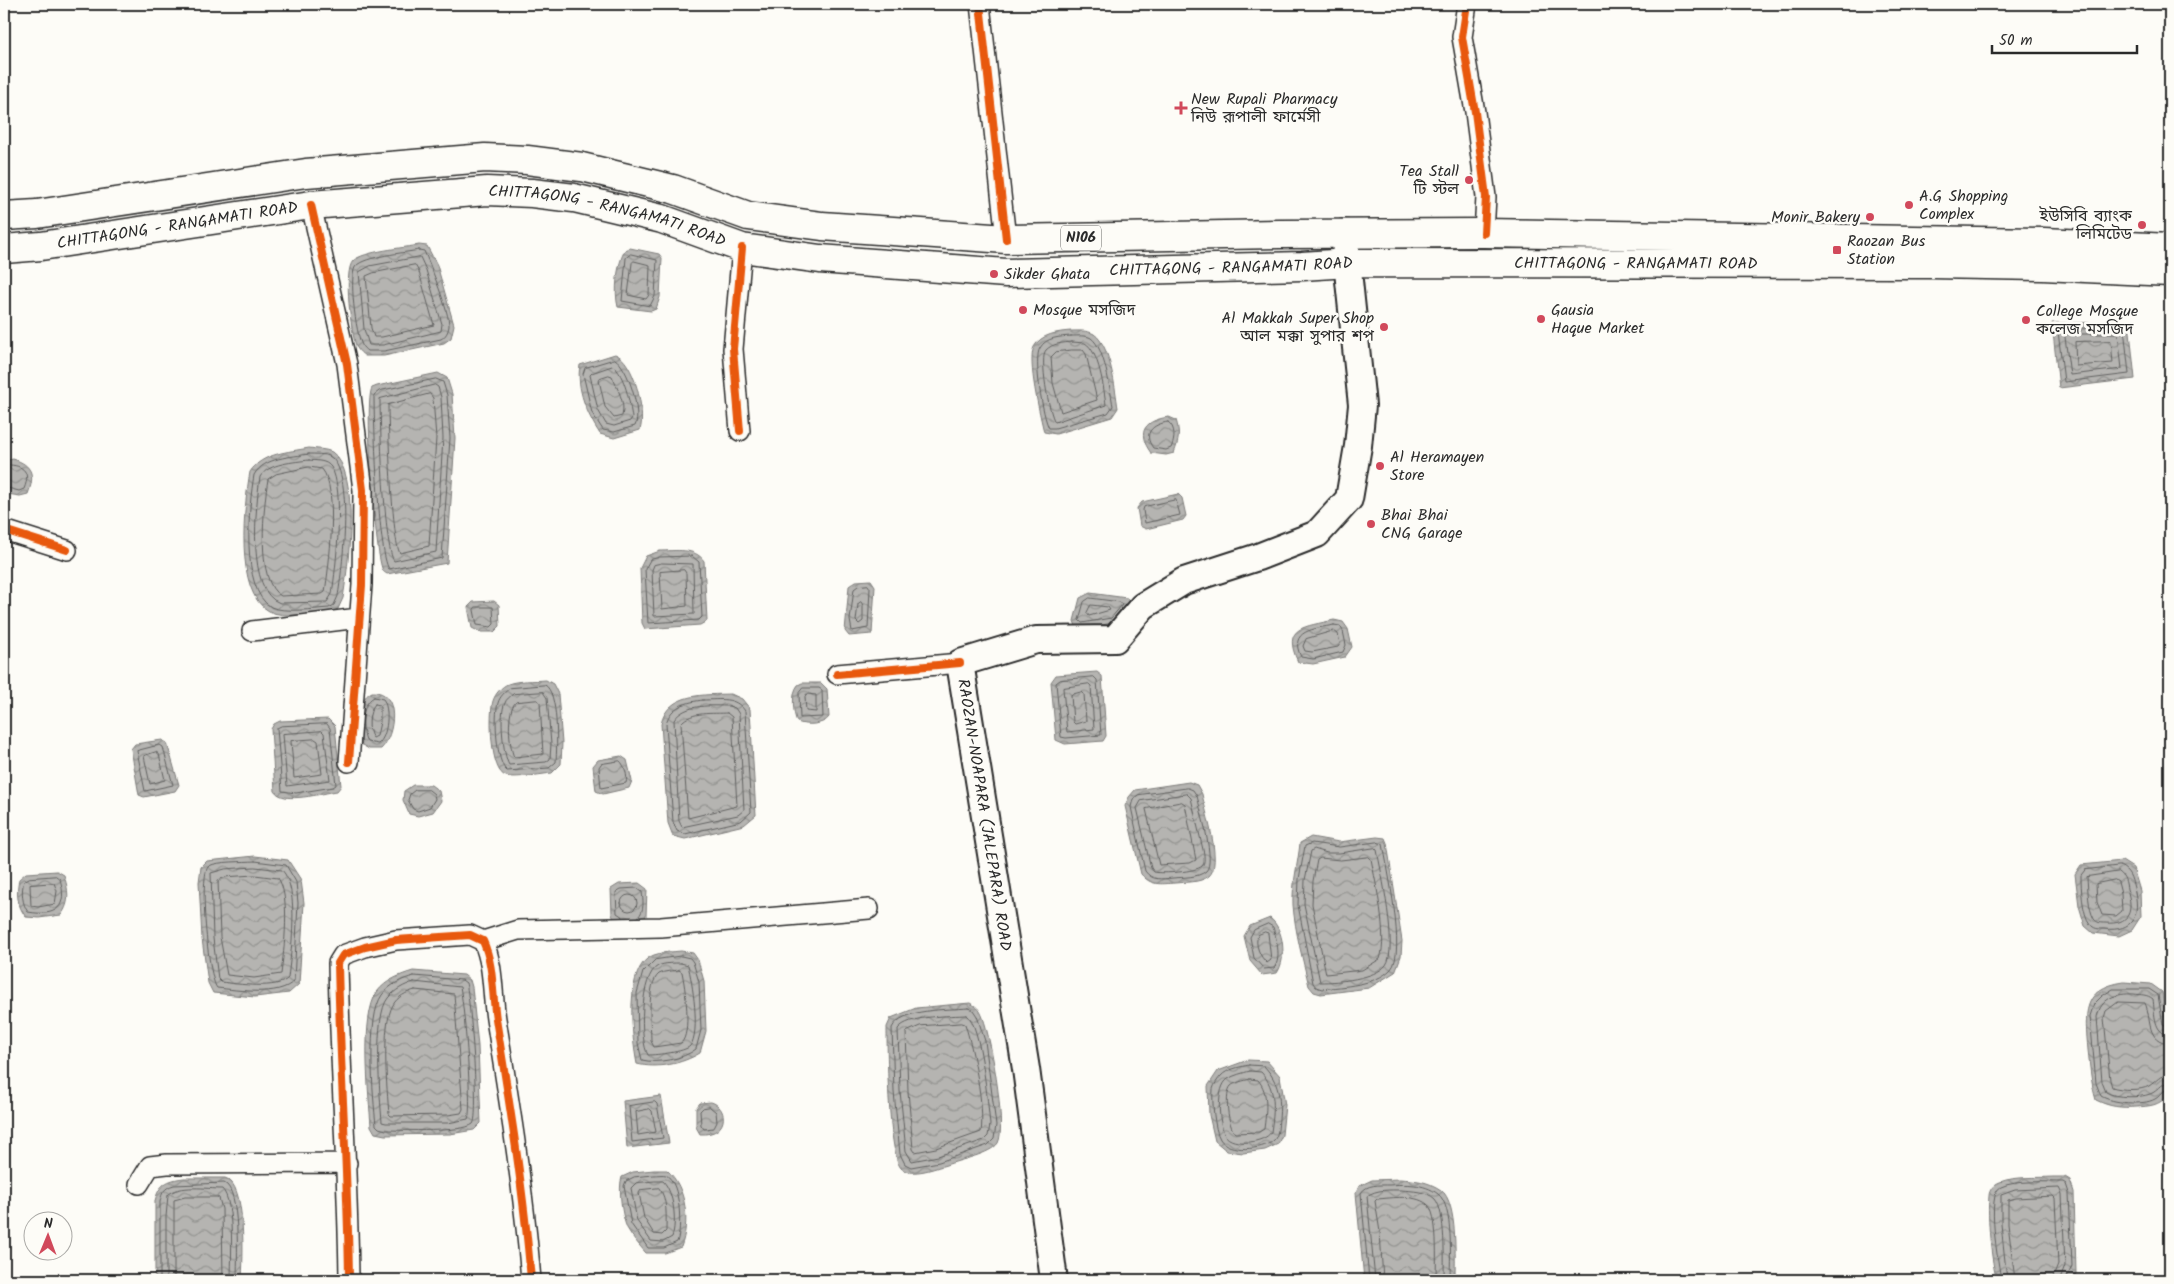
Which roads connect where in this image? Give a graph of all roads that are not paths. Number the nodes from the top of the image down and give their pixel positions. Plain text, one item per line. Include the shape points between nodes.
1 (980, 4) edge
2 (1467, 4) edge
3 (311, 205) junction
4 (4, 216) edge
5 (1344, 233) junction
6 (1484, 233) junction
7 (1006, 239) junction
8 (742, 248) junction
9 (2170, 248) edge
10 (4, 249) edge
11 (1348, 263) junction
12 (2170, 272) edge
13 (740, 431) dead end
14 (4, 530) edge
15 (67, 550) dead end
16 (359, 618) junction
17 (252, 631) dead end
18 (960, 663) junction
19 (837, 674) dead end
20 (349, 762) dead end
21 (869, 909) dead end
22 (484, 941) junction
23 (347, 1163) junction
24 (140, 1184) dead end
25 (349, 1280) edge
26 (531, 1280) edge
27 (1054, 1280) edge

1 - 7 street
2 - 6 street via 1462,37 1486,197
3 - 8 highway, CHITTAGONG - RANGAMATI ROAD / N106 via 463,193 532,192 662,218
3 - 10 highway, CHITTAGONG - RANGAMATI ROAD / N106
3 - 16 street via 347,364 363,490
4 - 7 highway, CHITTAGONG - RANGAMATI ROAD / N106 via 37,214 306,172 485,158 582,167 673,188 748,216 822,226
5 - 6 highway, CHITTAGONG - RANGAMATI ROAD / N106
5 - 7 highway, CHITTAGONG - RANGAMATI ROAD / N106
5 - 11 main road, RAOZAN-NOAPARA (JALEPARA) ROAD
6 - 9 highway, CHITTAGONG - RANGAMATI ROAD / N106 via 2044,242
8 - 11 highway, CHITTAGONG - RANGAMATI ROAD / N106 via 820,260 1006,273
8 - 13 street via 733,349
11 - 12 highway, CHITTAGONG - RANGAMATI ROAD / N106 via 1922,264
11 - 18 main road, RAOZAN-NOAPARA (JALEPARA) ROAD via 1362,405 1358,446 1349,499 1317,534 1184,581 1142,606 1115,639 1036,640
14 - 15 street
16 - 17 street
16 - 20 street
18 - 19 street
18 - 27 main road, RAOZAN-NOAPARA (JALEPARA) ROAD via 1026,1068
21 - 22 street via 661,927 518,930
22 - 23 street via 470,935 396,940 343,955 338,964
22 - 26 street via 489,952 496,1017 512,1108
23 - 24 street via 167,1164 150,1166
23 - 25 street

